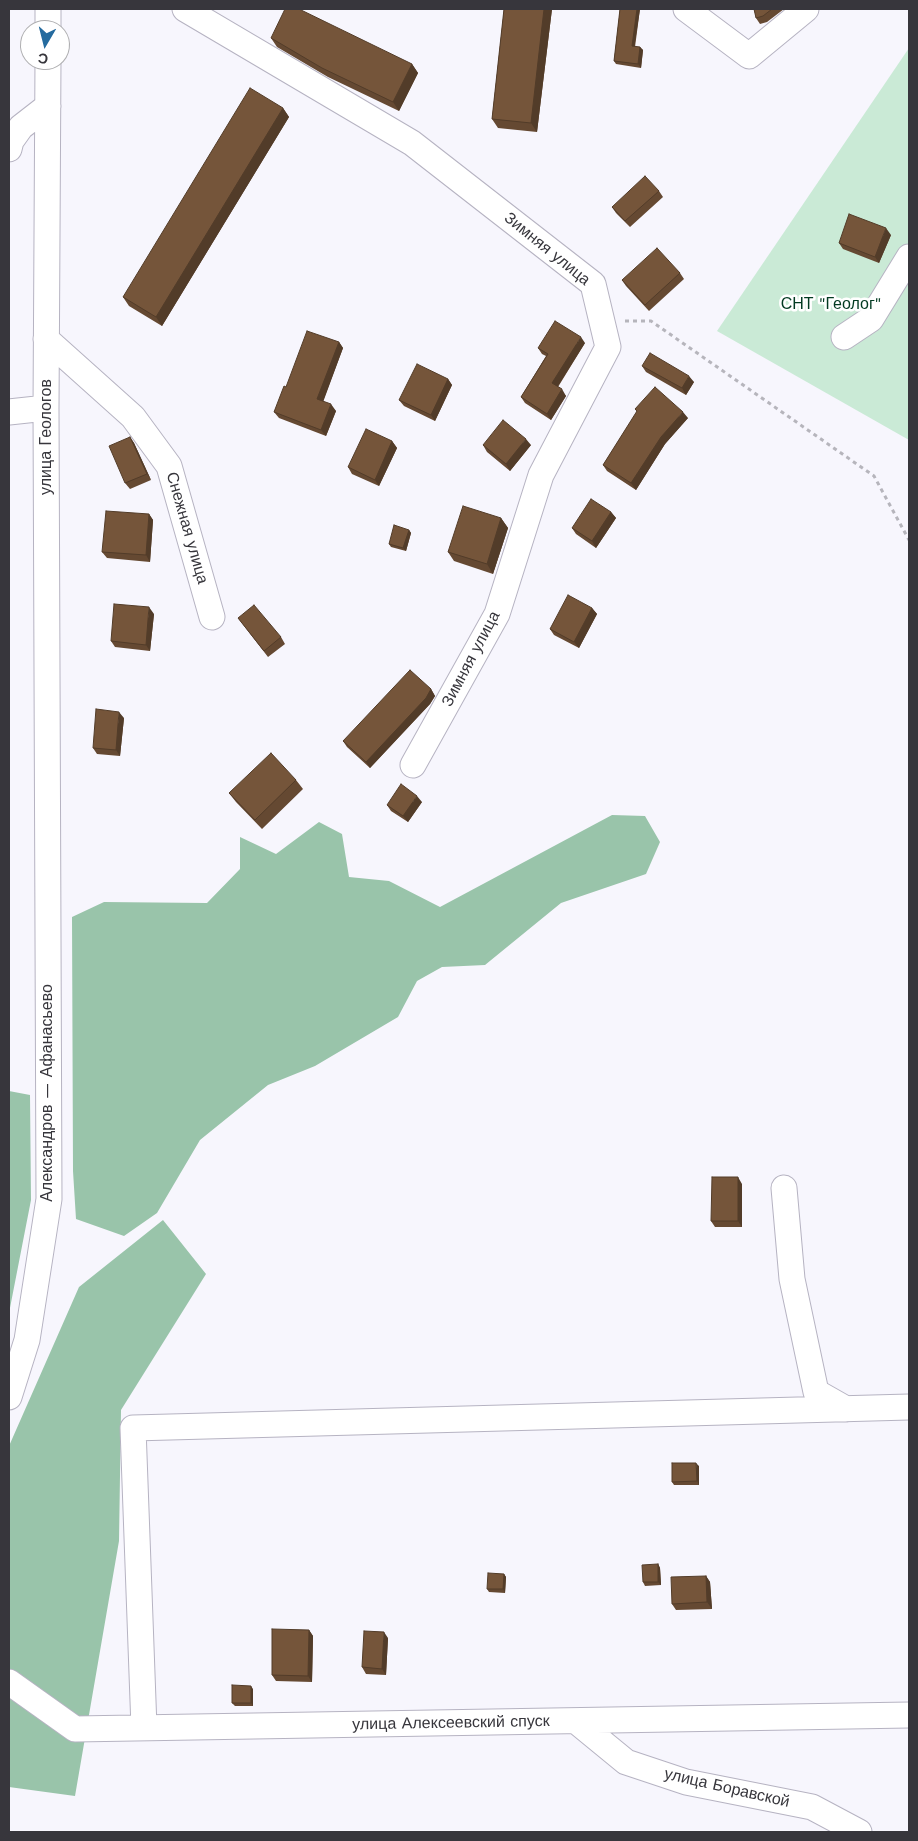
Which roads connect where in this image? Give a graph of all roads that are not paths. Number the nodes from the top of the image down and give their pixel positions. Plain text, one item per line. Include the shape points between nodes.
1 (185, 9) edge
2 (686, 9) edge
3 (806, 9) edge
4 (48, 70) edge
5 (48, 106) junction
6 (9, 149) edge
7 (909, 257) edge
8 (844, 337) dead end
9 (46, 339) junction
10 (46, 408) junction
11 (9, 412) edge
12 (212, 617) dead end
13 (414, 766) dead end
14 (47, 815) joint
15 (784, 1188) dead end
16 (9, 1397) edge
17 (909, 1407) edge
18 (846, 1409) junction
19 (909, 1414) edge
20 (9, 1682) edge
21 (909, 1715) edge
22 (576, 1720) junction
23 (144, 1728) junction
24 (859, 1832) edge

1 - 13 street, Зимняя улица via 412,142 593,284 608,347 541,475 497,614
2 - 3 street via 749,56
4 - 5 street, улица Геологов
5 - 6 street via 21,127
5 - 9 street, улица Геологов
7 - 8 street via 871,319
9 - 10 street, улица Геологов
9 - 12 street, Снежная улица via 133,417 169,466
10 - 11 street
10 - 14 street, улица Геологов
14 - 16 street, Александров — Афанасьево via 49,1199 27,1340
15 - 18 street via 792,1279 816,1392
17 - 18 street
18 - 19 street via 860,1417
18 - 23 street via 132,1428
20 - 23 street, улица Алексеевский спуск via 75,1729
21 - 22 street, улица Алексеевский спуск
22 - 23 street, улица Алексеевский спуск
22 - 24 street, улица Боравской via 626,1762 686,1782 812,1807

